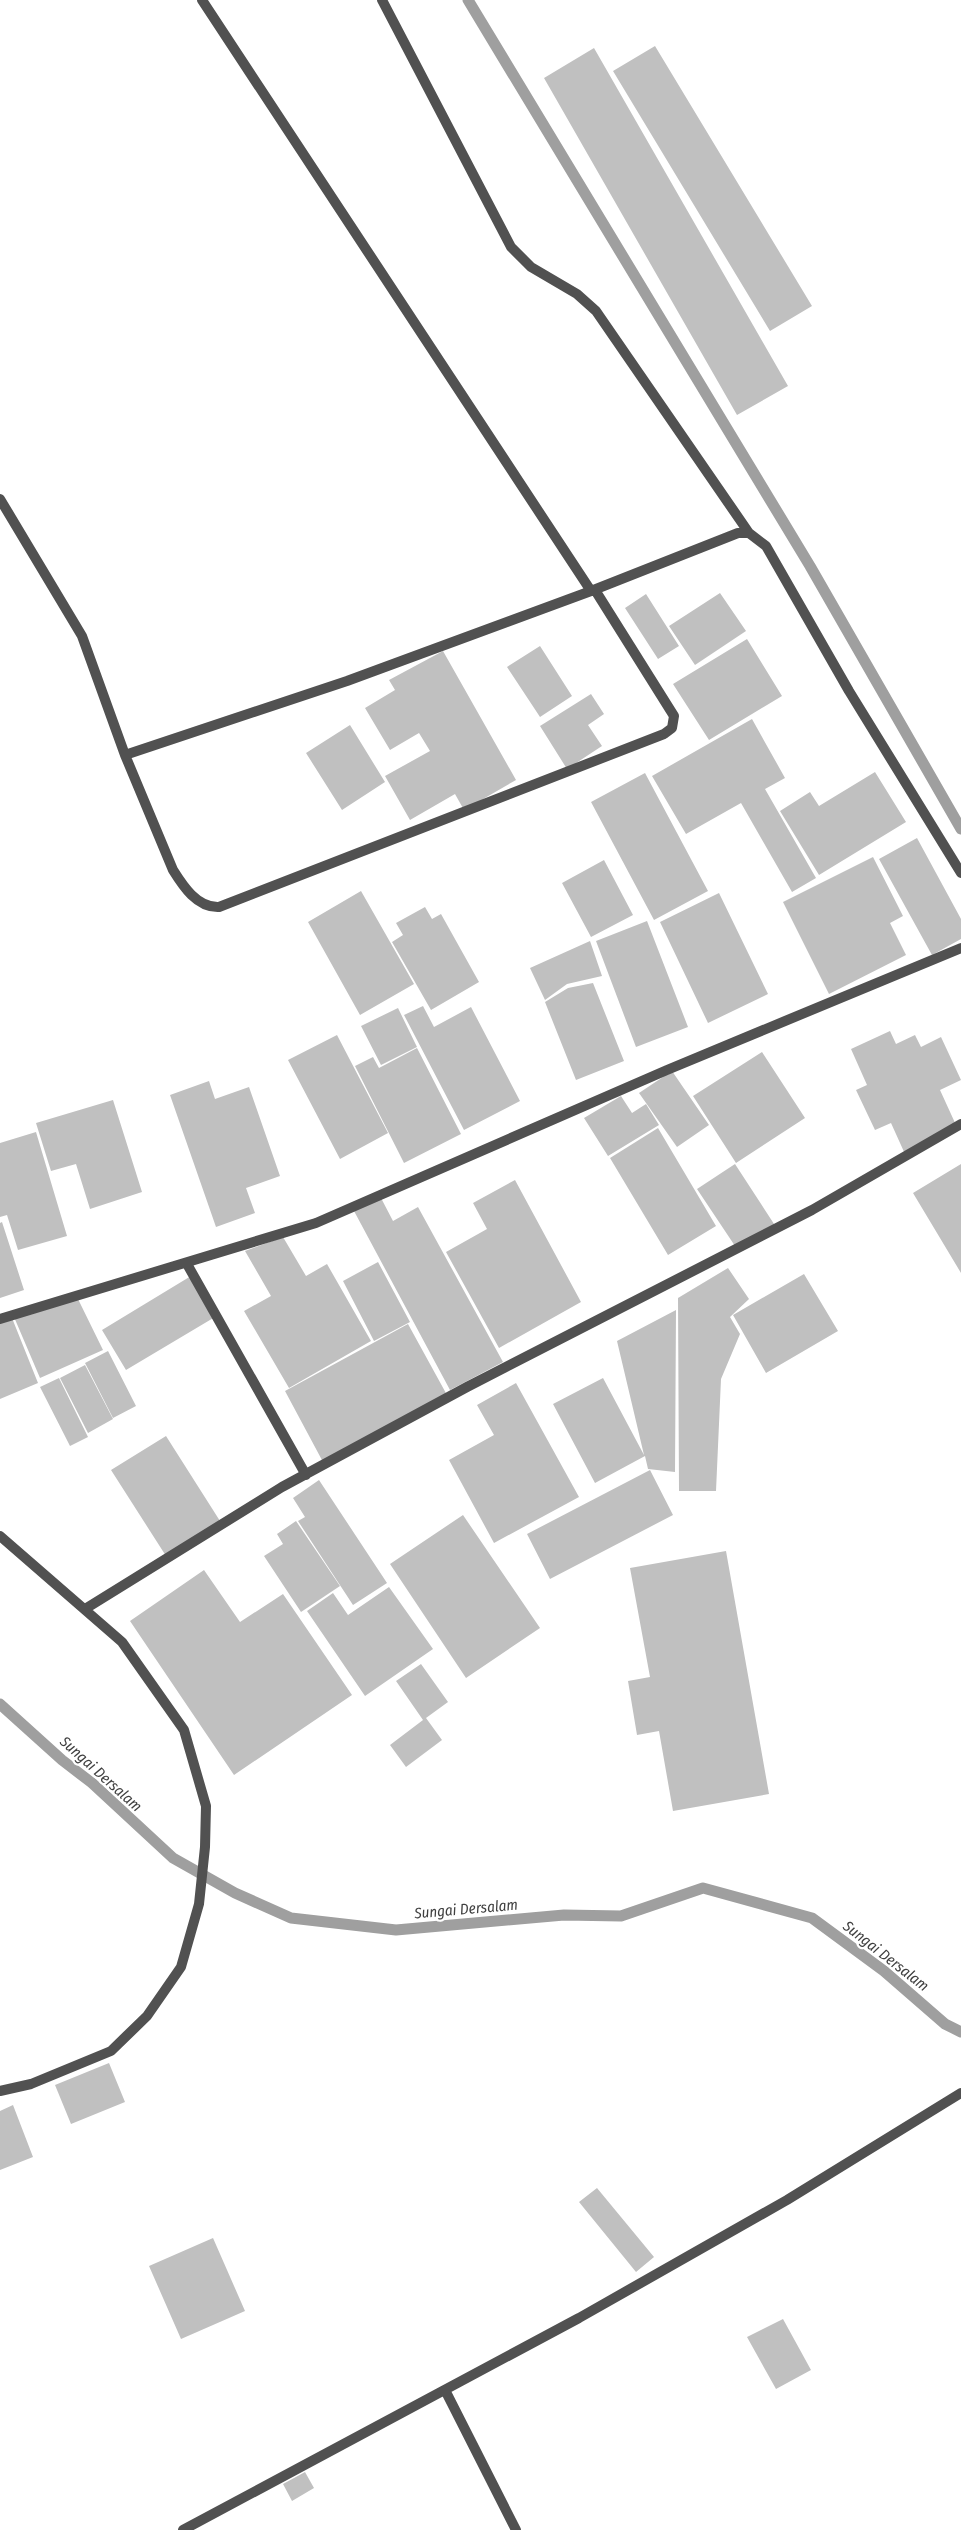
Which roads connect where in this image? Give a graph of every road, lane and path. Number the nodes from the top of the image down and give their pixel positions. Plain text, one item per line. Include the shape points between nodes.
1 (202, 0) edge
2 (382, 0) edge
3 (0, 498) edge
4 (749, 533) junction
5 (593, 591) junction
6 (125, 755) junction
7 (961, 873) edge
8 (961, 948) edge
9 (961, 1124) edge
10 (187, 1264) junction
11 (0, 1319) edge
12 (306, 1474) junction
13 (0, 1536) edge
14 (85, 1609) junction
15 (0, 2091) edge
16 (961, 2093) edge
17 (445, 2390) junction
18 (183, 2530) edge
19 (516, 2530) edge

1 - 5 street
2 - 4 street via 511,248 531,267 577,294 596,311
3 - 6 street via 82,636
4 - 5 street via 738,533
4 - 7 street via 766,546 849,691
5 - 6 street via 347,681
5 - 6 street via 674,716 672,728 219,907 204,905 182,885
8 - 10 street via 668,1070 316,1224
9 - 12 street via 812,1210 467,1387
10 - 11 street
10 - 12 street
12 - 14 street
13 - 14 street
14 - 15 street via 122,1642 184,1730 206,1806 199,1904 181,1967 147,2016 111,2051 32,2084
16 - 17 street via 787,2200
17 - 18 street
17 - 19 street

